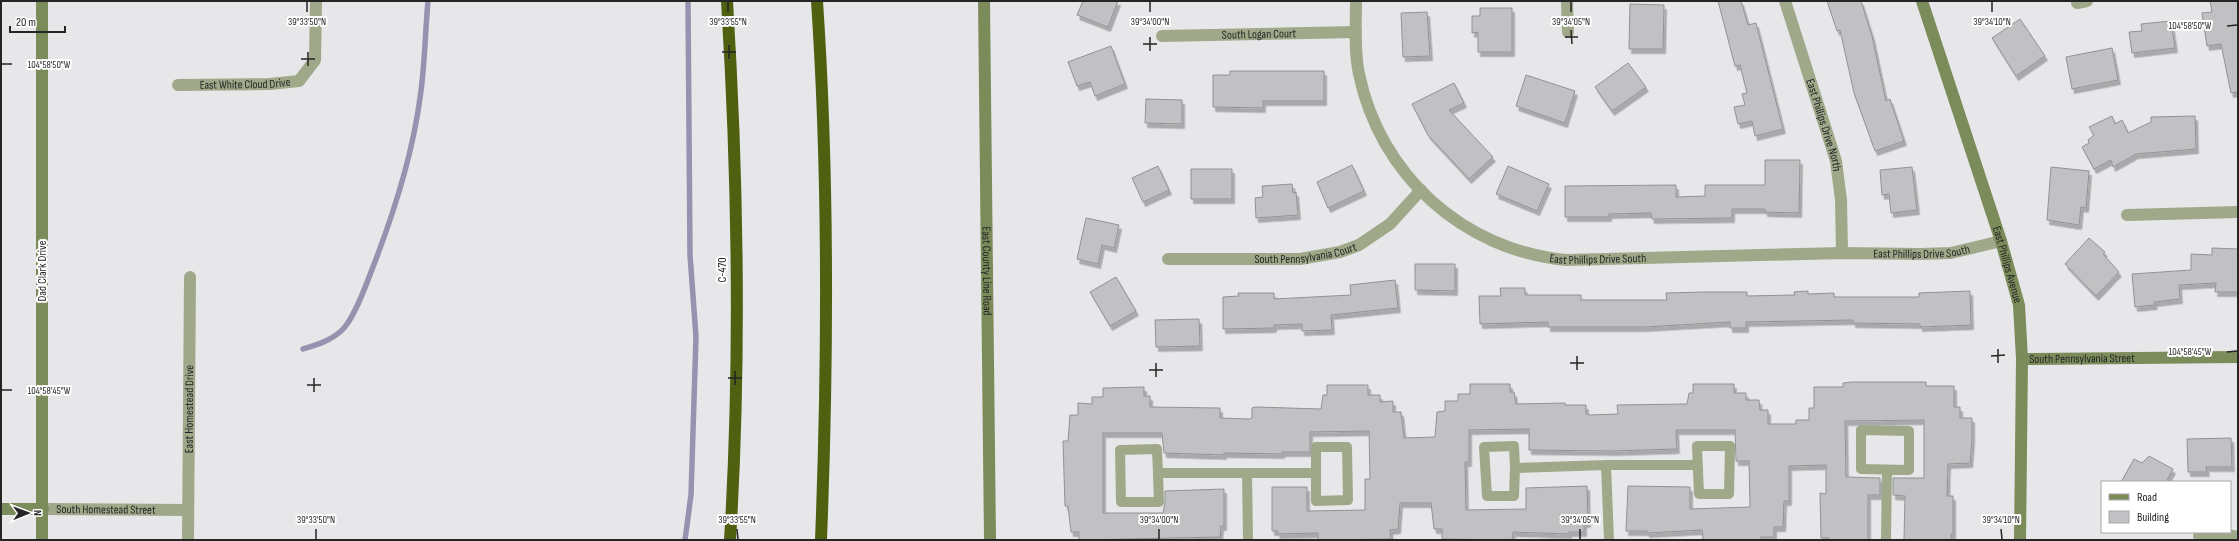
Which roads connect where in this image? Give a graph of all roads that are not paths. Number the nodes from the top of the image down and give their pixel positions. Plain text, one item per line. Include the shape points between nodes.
1 (42, 1) edge
2 (316, 1) edge
3 (727, 1) edge
4 (817, 1) edge
5 (984, 1) edge
6 (1356, 1) edge
7 (1567, 1) edge
8 (1785, 1) edge
9 (1922, 1) edge
10 (1356, 32) junction
11 (1568, 32) dead end
12 (1162, 36) dead end
13 (178, 85) dead end
14 (1421, 190) junction
15 (2238, 212) edge
16 (2127, 215) dead end
17 (2001, 241) junction
18 (1842, 253) junction
19 (1168, 259) dead end
20 (190, 278) dead end
21 (2238, 357) edge
22 (2022, 359) junction
23 (1606, 464) junction
24 (1697, 466) junction
25 (1514, 468) junction
26 (1887, 470) junction
27 (1158, 473) junction
28 (1247, 473) junction
29 (1315, 473) junction
30 (1, 509) edge
31 (43, 509) junction
32 (188, 510) junction
33 (2198, 536) dead end
34 (2238, 537) edge
35 (42, 540) edge
36 (188, 540) edge
37 (730, 540) edge
38 (820, 540) edge
39 (990, 540) edge
40 (1248, 540) edge
41 (1609, 540) edge
42 (1886, 540) edge
43 (2020, 540) edge

1 - 31 street, Dad Clark Drive
2 - 13 street, East White Cloud Drive via 315,60 299,81 270,84
3 - 37 highway, C-470 via 733,104 737,260 736,383
4 - 38 highway via 826,242
5 - 39 street, East County Line Road
6 - 10 street, East Phillips Drive South
7 - 11 street
8 - 18 street, East Phillips Drive North via 1836,161 1841,200
9 - 17 street, East Phillips Avenue
10 - 12 street, South Logan Court
10 - 14 street, East Phillips Drive South via 1358,72 1375,126 1395,158
14 - 18 street, East Phillips Drive South via 1457,222 1484,238 1518,252 1540,257 1566,260
14 - 19 street, South Pennsylvania Court via 1390,224 1359,245 1340,252 1300,259
15 - 16 street
17 - 18 street, East Phillips Drive South via 1951,253
17 - 22 street, East Phillips Avenue via 2019,305
20 - 32 street, East Homestead Drive
21 - 22 street, South Pennsylvania Street
22 - 43 street, East Phillips Avenue
23 - 24 lane
23 - 25 lane
23 - 41 lane
24 - 24 lane via 1699,494 1729,494 1730,446 1697,446
25 - 25 lane via 1514,496 1486,496 1484,447 1514,446
26 - 26 lane via 1909,470 1909,431 1861,430 1861,469
26 - 42 lane
27 - 27 lane via 1159,502 1121,502 1120,450 1157,449
27 - 28 lane
28 - 29 lane
28 - 40 lane
29 - 29 lane via 1316,501 1348,500 1347,447 1316,447
30 - 31 street, South Homestead Street
31 - 32 street, South Homestead Street
31 - 35 street, Dad Clark Drive
32 - 36 street, East Homestead Drive
33 - 34 street via 2222,534

